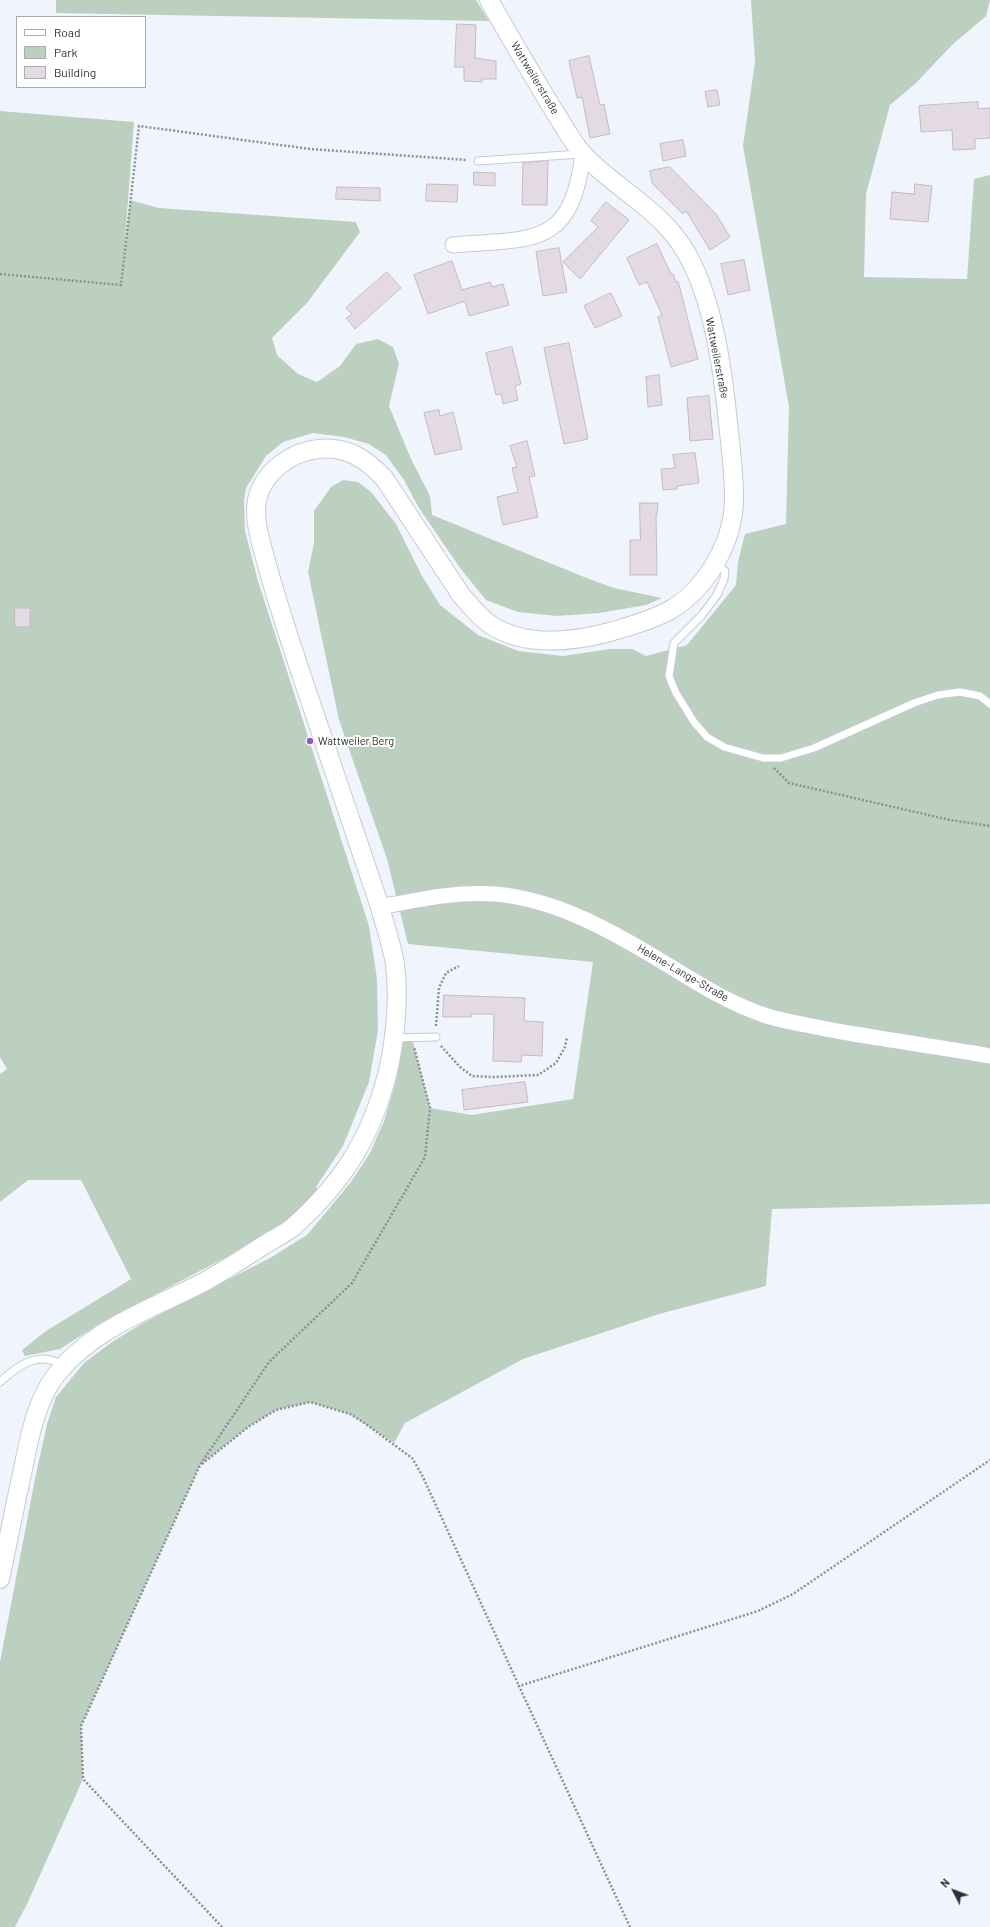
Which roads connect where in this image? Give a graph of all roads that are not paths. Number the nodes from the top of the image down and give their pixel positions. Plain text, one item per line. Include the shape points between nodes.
1 (489, 0) edge
2 (583, 154) junction
3 (478, 161) road end
4 (453, 245) dead end
5 (714, 564) junction
6 (990, 704) edge
7 (380, 907) junction
8 (436, 1037) road end
9 (403, 1038) junction
10 (990, 1056) edge
11 (64, 1366) junction
12 (0, 1382) edge
13 (0, 1579) edge

1 - 2 street, Wattweilerstraße via 529,70
2 - 3 lane
2 - 4 street via 575,197 555,227 528,238
2 - 5 street, Wattweilerstraße via 652,210 673,232 688,254 705,297 723,382 734,499 729,532
5 - 6 lane via 725,571 724,579 717,595 702,615 674,643 669,676 694,722 707,737 724,747 763,758 782,758 814,748 914,703 938,695 960,692 980,696
5 - 7 street, Wattweilerstraße via 688,598 652,618 610,632 560,641 507,634 489,624 461,595 394,492 372,466 359,456 329,448 295,455 281,464 262,487 257,500 256,513 262,547 292,648
7 - 9 street, Wattweilerstraße via 395,964 396,1009
7 - 10 street, Helene-Lange-Straße via 472,894 495,894 544,903 605,929 742,1007 768,1016 853,1034
8 - 9 lane
9 - 11 street, Wattweilerstraße via 370,1128 358,1152 323,1199 291,1228 204,1282 96,1336
11 - 12 lane via 47,1359 35,1359 22,1365
11 - 13 street, Wattweilerstraße via 49,1385 29,1439

